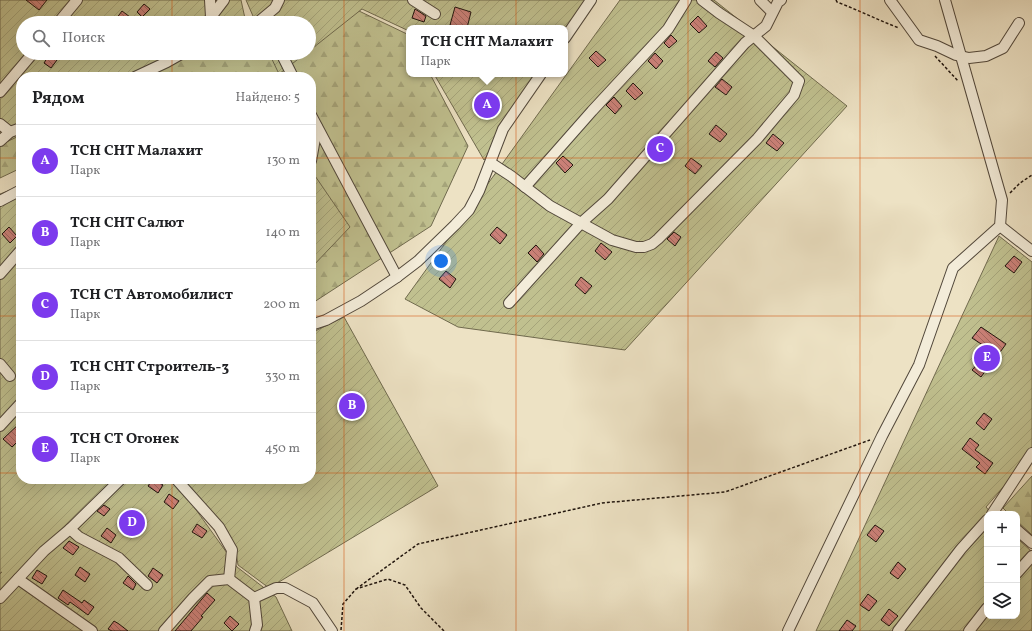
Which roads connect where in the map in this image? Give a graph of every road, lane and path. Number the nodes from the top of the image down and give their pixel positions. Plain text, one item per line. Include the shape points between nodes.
1 (77, 0) edge
2 (210, 0) edge
3 (224, 0) edge
4 (279, 0) edge
5 (413, 0) edge
6 (590, 0) edge
7 (686, 0) edge
8 (702, 0) edge
9 (760, 0) edge
10 (781, 0) edge
11 (890, 0) edge
12 (945, 0) edge
13 (772, 12) junction
14 (434, 14) dead end
15 (64, 16) edge
16 (212, 16) edge
17 (214, 16) edge
18 (265, 16) edge
19 (1019, 22) dead end
20 (568, 33) edge
21 (754, 36) junction
22 (961, 56) junction
23 (27, 60) edge
24 (171, 60) edge
25 (285, 60) edge
26 (17, 72) edge
27 (146, 72) edge
28 (291, 72) edge
29 (16, 73) edge
30 (539, 77) edge
31 (0, 92) edge
32 (0, 124) edge
33 (317, 126) joint
34 (16, 130) edge
35 (10, 132) junction
36 (316, 132) edge
37 (0, 141) edge
38 (491, 163) junction
39 (1032, 175) edge
40 (525, 187) junction
41 (16, 193) edge
42 (1002, 200) junction
43 (0, 201) edge
44 (581, 223) junction
45 (1000, 226) junction
46 (1032, 251) edge
47 (16, 256) edge
48 (0, 274) edge
49 (397, 277) junction
50 (509, 303) dead end
51 (316, 323) edge
52 (0, 364) edge
53 (10, 376) dead end
54 (16, 408) edge
55 (0, 426) edge
56 (882, 436) junction
57 (1032, 453) edge
58 (116, 484) edge
59 (180, 484) edge
60 (997, 511) edge
61 (984, 523) edge
62 (70, 529) junction
63 (1020, 533) edge
64 (1032, 544) edge
65 (1032, 556) edge
66 (1020, 570) edge
67 (18, 579) junction
68 (229, 579) junction
69 (147, 585) dead end
70 (356, 589) junction
71 (0, 598) edge
72 (254, 598) junction
73 (984, 612) edge
74 (92, 631) edge
75 (164, 631) edge
76 (255, 631) edge
77 (332, 631) edge
78 (341, 631) edge
79 (444, 631) edge
80 (788, 631) edge
81 (898, 631) edge
82 (969, 631) edge

1 - 15 street
2 - 16 street
3 - 17 street
4 - 18 street via 275,8
5 - 14 street
6 - 20 street
7 - 40 street via 668,29
8 - 21 street
9 - 13 street
10 - 13 street
11 - 22 street via 919,40
12 - 22 street
13 - 21 street via 766,26
19 - 22 street via 1003,48 986,56
21 - 44 street via 740,48 608,199
21 - 44 street via 799,81 794,95 757,139 652,244 636,248 612,240
22 - 42 street
23 - 26 street
24 - 27 street
25 - 28 street
29 - 31 street
30 - 38 street via 503,129
32 - 35 street
33 - 36 street
33 - 49 street
34 - 35 street
35 - 37 street
38 - 40 street
38 - 49 street via 469,210 418,261
39 - 42 path
40 - 44 street via 550,206
41 - 43 street
42 - 45 street
44 - 50 street
45 - 46 street
45 - 56 street via 952,268 919,365
47 - 48 street
49 - 51 street via 361,301
52 - 53 street
54 - 55 street
56 - 70 path via 725,492 602,503 418,544
56 - 80 street
57 - 60 street
58 - 62 street
59 - 68 street via 219,527 232,550
61 - 81 street
62 - 67 street via 44,551
62 - 69 street via 79,537 118,558
63 - 64 street
65 - 66 street
67 - 71 street
67 - 74 street
68 - 72 street
68 - 75 street via 210,581
70 - 78 path via 343,604
70 - 79 path via 388,579 405,585 421,608
72 - 76 street via 257,625
72 - 77 street via 276,588 284,588 313,603
73 - 82 street

